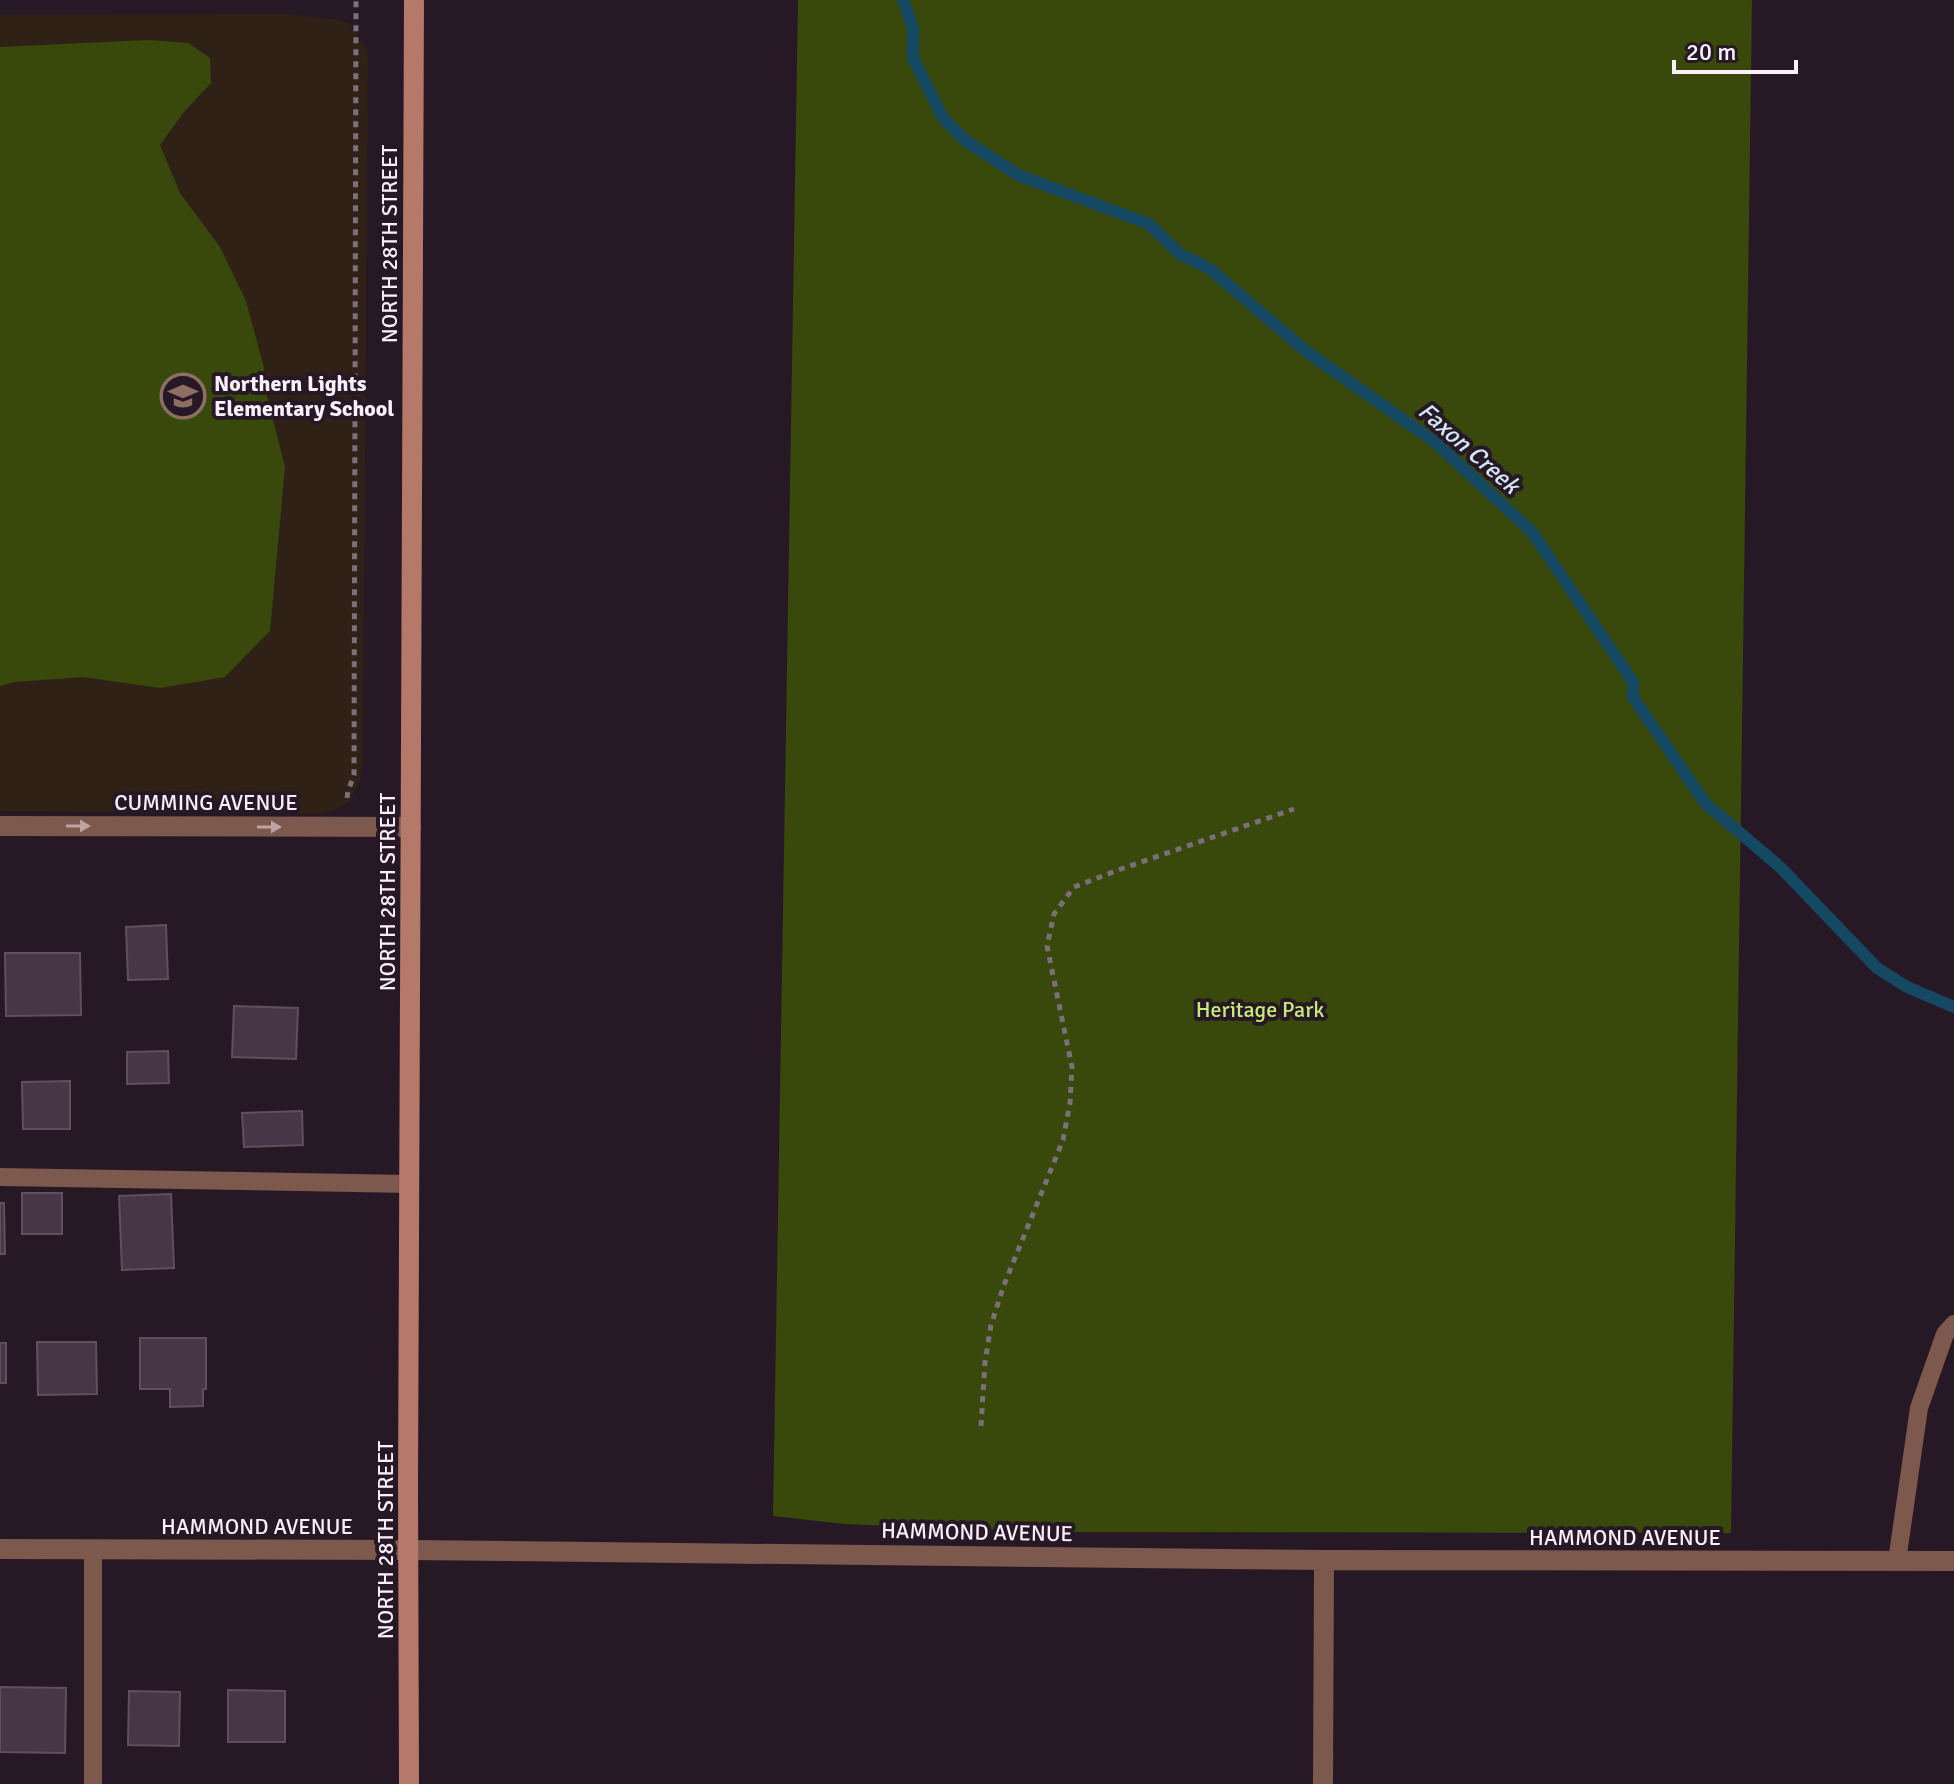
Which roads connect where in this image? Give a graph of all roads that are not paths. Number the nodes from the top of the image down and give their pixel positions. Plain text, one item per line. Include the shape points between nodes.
1 (414, 0) edge
2 (0, 826) edge
3 (411, 827) junction
4 (0, 1177) edge
5 (410, 1184) junction
6 (1954, 1324) edge
7 (0, 1549) edge
8 (93, 1550) junction
9 (408, 1550) junction
10 (1324, 1560) junction
11 (1897, 1561) junction
12 (1954, 1561) edge
13 (93, 1784) edge
14 (409, 1784) edge
15 (1323, 1784) edge

1 - 3 main road, NORTH 28TH STREET
2 -> 3 street, CUMMING AVENUE
3 - 5 main road, NORTH 28TH STREET
4 - 5 lane
5 - 9 main road, NORTH 28TH STREET
6 - 11 lane via 1945,1334 1919,1408
7 - 8 street, HAMMOND AVENUE
8 - 9 street, HAMMOND AVENUE
8 - 13 lane
9 - 10 street, HAMMOND AVENUE
9 - 14 main road, NORTH 28TH STREET
10 - 11 street, HAMMOND AVENUE
10 - 15 street
11 - 12 street, HAMMOND AVENUE

